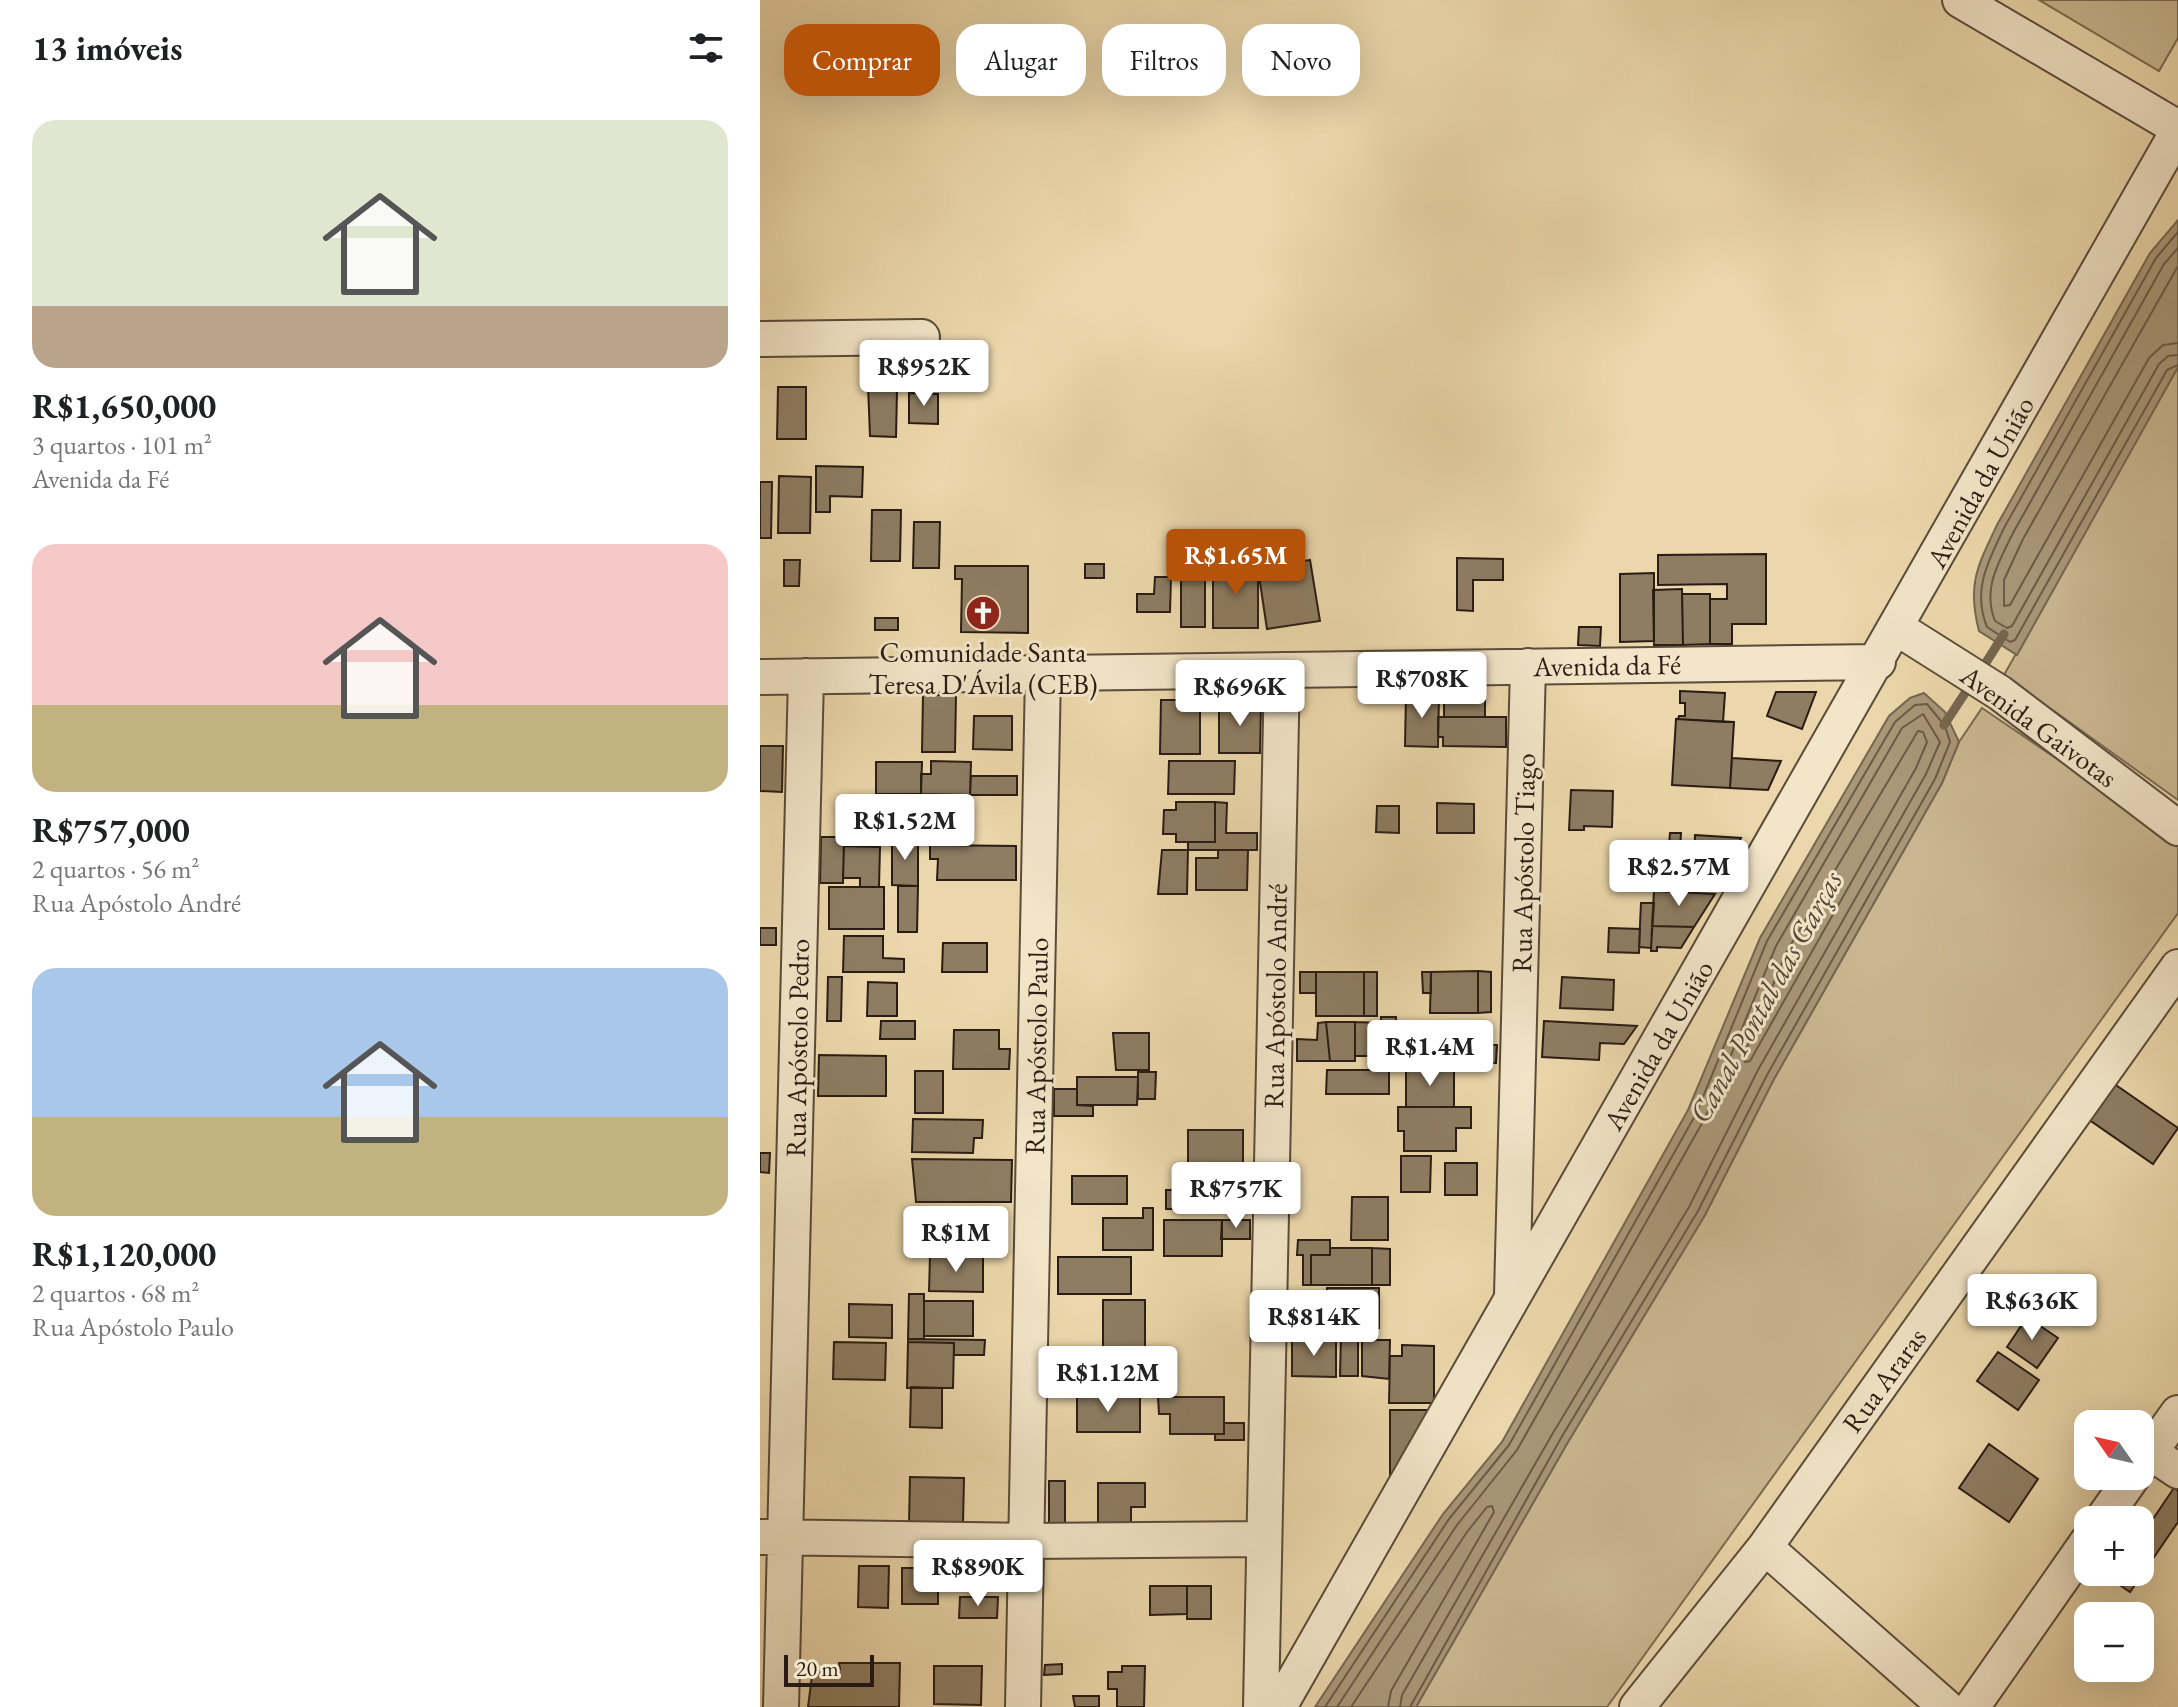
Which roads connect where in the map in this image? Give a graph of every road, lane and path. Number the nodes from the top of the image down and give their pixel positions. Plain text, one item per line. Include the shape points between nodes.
1 (1960, 0) edge
2 (2178, 129) edge
3 (922, 337) dead end
4 (760, 339) edge
5 (1897, 628) junction
6 (1878, 662) junction
7 (1528, 666) junction
8 (1282, 670) junction
9 (1043, 673) junction
10 (806, 676) junction
11 (760, 677) edge
12 (2178, 828) edge
13 (2178, 967) edge
14 (1512, 1299) junction
15 (2178, 1413) edge
16 (2154, 1447) edge
17 (2154, 1467) edge
18 (2178, 1471) edge
19 (773, 1537) edge
20 (1264, 1539) junction
21 (1027, 1541) junction
22 (1765, 1547) junction
23 (2074, 1561) edge
24 (781, 1707) edge
25 (1023, 1707) edge
26 (1261, 1707) edge
27 (1279, 1707) edge
28 (1637, 1707) edge
29 (1946, 1707) edge
30 (1972, 1707) edge

1 - 2 street
2 - 5 street, Avenida da União
3 - 4 street
5 - 6 street, Avenida da União
5 - 12 street, Avenida Gaivotas via 2000,693
6 - 7 street, Avenida da Fé
6 - 14 street, Avenida da União
7 - 8 street, Avenida da Fé
7 - 14 street, Rua Apóstolo Tiago
8 - 9 street, Avenida da Fé
8 - 20 street, Rua Apóstolo André
9 - 10 street, Avenida da Fé
9 - 21 street, Rua Apóstolo Paulo
10 - 11 street, Avenida da Fé
10 - 19 street, Rua Apóstolo Pedro
13 - 22 street, Rua Araras
14 - 27 street, Avenida da União
15 - 16 street
17 - 18 street
19 - 21 street
19 - 24 street, Rua Apóstolo Pedro
20 - 21 street
20 - 26 street, Rua Apóstolo André
21 - 25 street, Rua Apóstolo Paulo
22 - 28 street, Rua Araras
22 - 29 street
23 - 30 street

